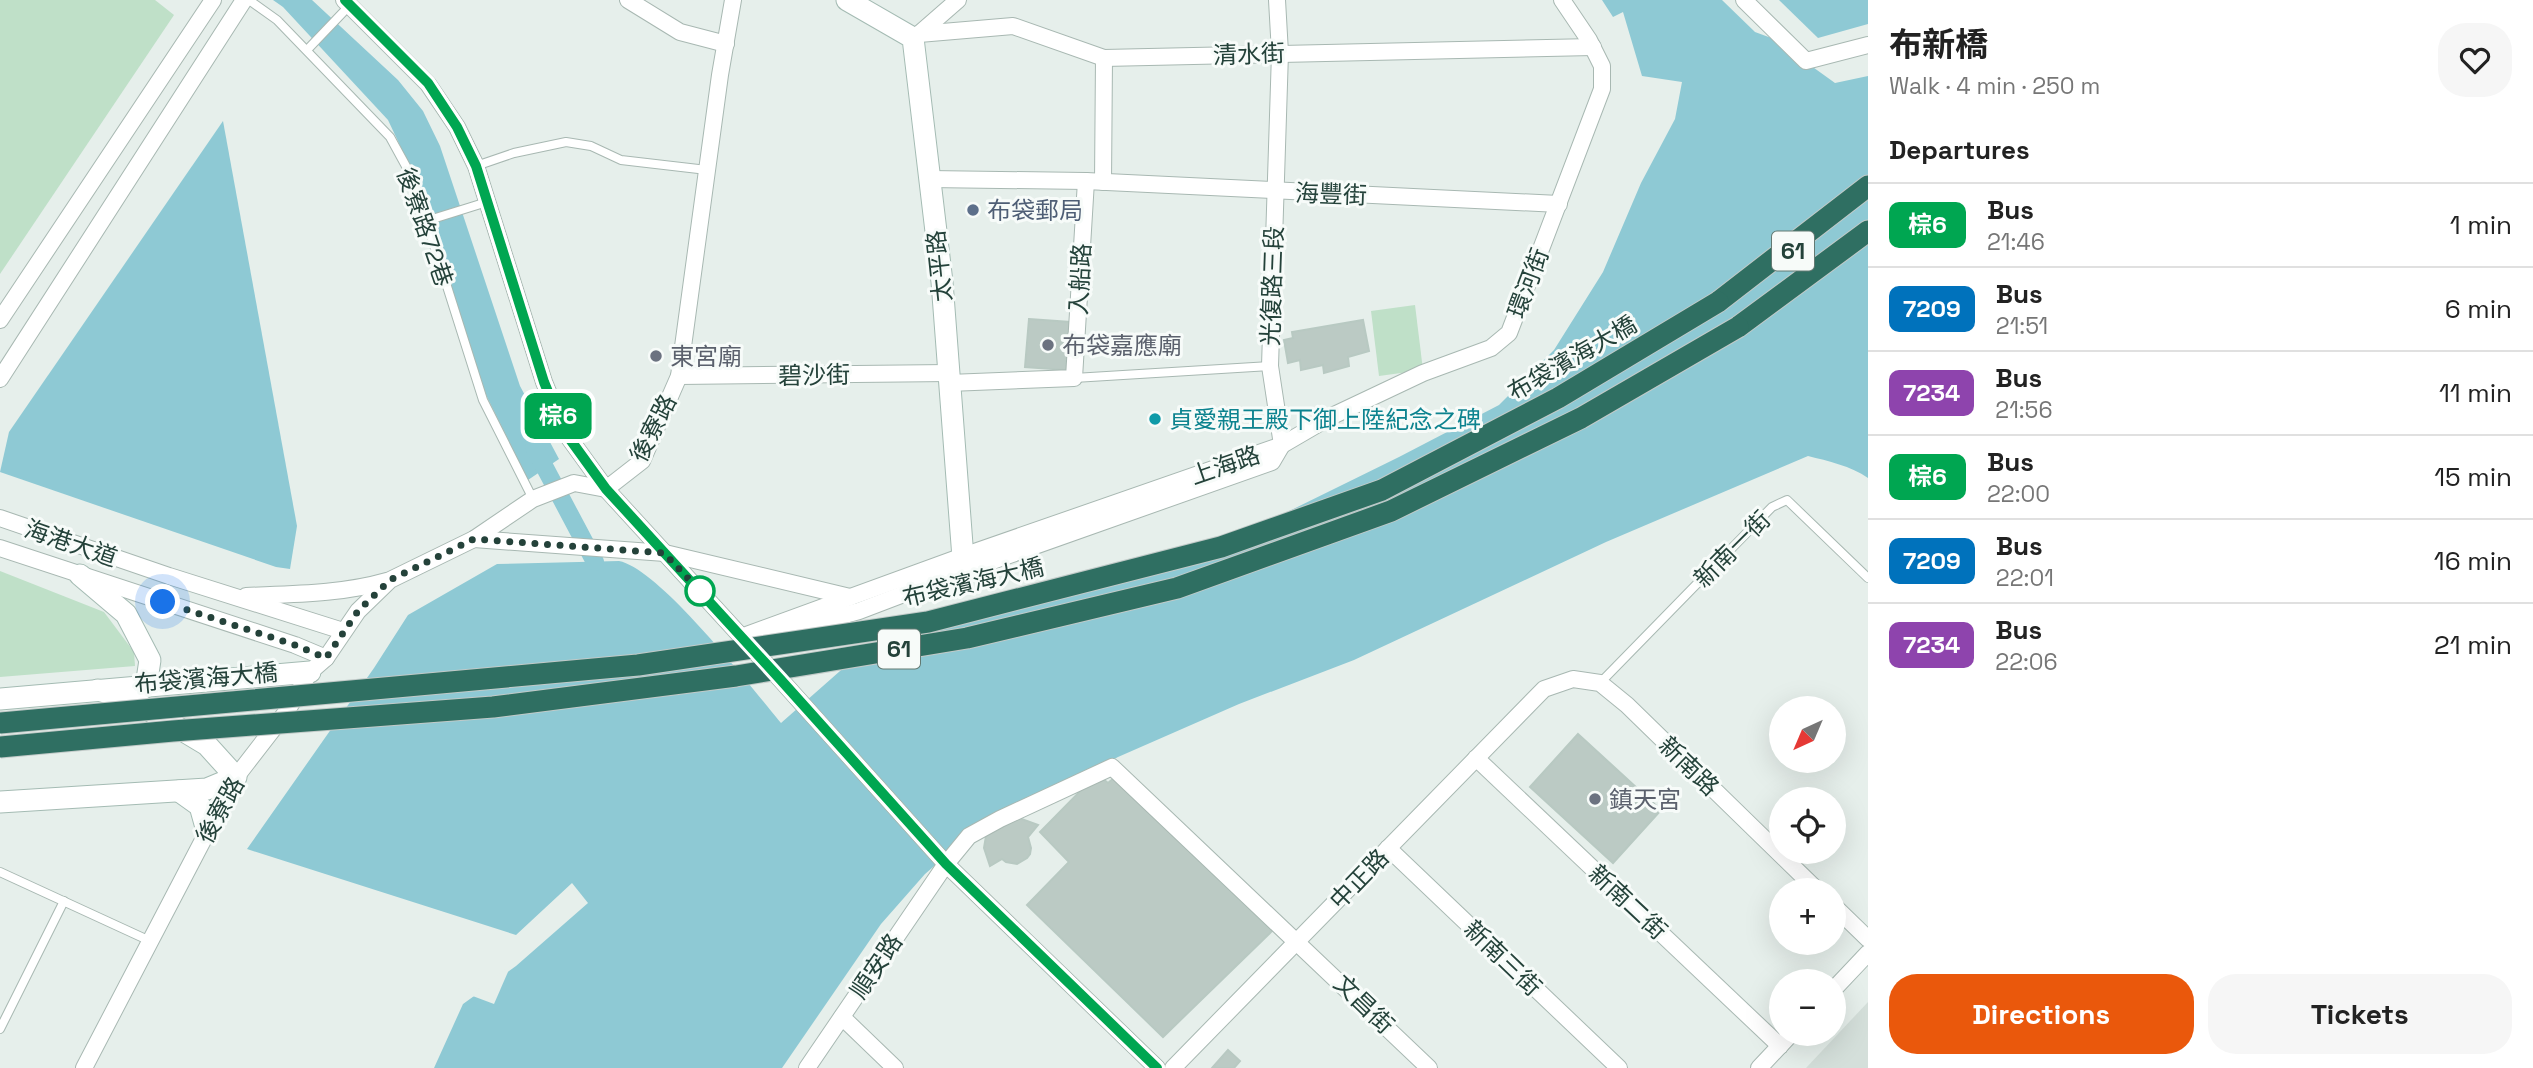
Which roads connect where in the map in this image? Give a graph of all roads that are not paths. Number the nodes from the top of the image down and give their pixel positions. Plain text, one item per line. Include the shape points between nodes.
1 (213, 0) edge
2 (246, 0) edge
3 (628, 0) edge
4 (733, 0) edge
5 (847, 0) edge
6 (958, 0) edge
7 (1277, 0) edge
8 (1562, 0) edge
9 (1744, 0) edge
10 (347, 3) edge
11 (916, 36) junction
12 (726, 44) junction
13 (1868, 45) edge
14 (1593, 47) junction
15 (307, 50) junction
16 (1280, 53) junction
17 (1104, 58) junction
18 (476, 166) junction
19 (707, 170) junction
20 (929, 179) junction
21 (1086, 181) junction
22 (1103, 182) junction
23 (1868, 186) edge
24 (1275, 192) junction
25 (1868, 201) edge
26 (487, 202) junction
27 (1559, 204) junction
28 (426, 221) junction
29 (1868, 231) edge
30 (1868, 242) edge
31 (1718, 302) junction
32 (0, 320) edge
33 (1738, 327) junction
34 (1270, 366) junction
35 (679, 376) junction
36 (949, 378) junction
37 (1074, 378) junction
38 (0, 379) edge
39 (1282, 445) junction
40 (606, 489) junction
41 (533, 499) junction
42 (0, 518) edge
43 (474, 539) junction
44 (0, 548) edge
45 (664, 553) junction
46 (963, 564) junction
47 (80, 575) junction
48 (1868, 578) edge
49 (390, 580) junction
50 (234, 596) junction
51 (850, 597) junction
52 (343, 631) junction
53 (741, 637) junction
54 (326, 658) junction
55 (310, 672) junction
56 (1600, 683) junction
57 (146, 686) junction
58 (98, 690) junction
59 (0, 699) edge
60 (0, 723) edge
61 (0, 747) edge
62 (1476, 758) junction
63 (236, 776) junction
64 (179, 791) junction
65 (0, 802) edge
66 (207, 831) junction
67 (1388, 848) junction
68 (946, 864) junction
69 (0, 872) edge
70 (1805, 878) edge
71 (64, 901) junction
72 (1846, 918) edge
73 (1868, 939) edge
74 (150, 941) junction
75 (1298, 941) junction
76 (1868, 953) edge
77 (1846, 976) edge
78 (842, 1017) junction
79 (1769, 1025) edge
80 (0, 1029) edge
81 (1780, 1046) edge
82 (84, 1068) edge
83 (807, 1068) edge
84 (895, 1068) edge
85 (1157, 1068) edge
86 (1173, 1068) edge
87 (1429, 1068) edge
88 (1619, 1068) edge
89 (1759, 1068) edge

1 - 32 street
2 - 15 lane, 後寮路72巷 via 277,20
2 - 38 street
3 - 12 street via 680,32
4 - 12 street, 後寮路
5 - 11 street
6 - 11 street
7 - 16 street, 光復路三段
8 - 14 street, 環河街
9 - 13 street via 1806,61
10 - 15 lane
10 - 18 street via 428,83
11 - 17 street, 清水街 via 1013,26
11 - 20 street, 太平路
12 - 19 street, 後寮路
14 - 16 street, 清水街
14 - 27 street, 環河街 via 1602,66 1602,89
15 - 28 lane, 後寮路72巷 via 390,137 413,179
16 - 17 street, 清水街
16 - 24 street, 光復路三段
17 - 22 street
18 - 19 lane via 566,142 591,146 621,160
18 - 26 street
19 - 35 street, 後寮路
20 - 21 street
20 - 36 street, 太平路
21 - 22 street
21 - 37 street, 入船路
22 - 24 street, 海豐街
23 - 31 highway
24 - 27 street, 海豐街
24 - 34 street, 光復路三段
25 - 31 highway, 布袋濱海大橋 / 61
26 - 28 lane
26 - 40 street via 559,419
27 - 39 street, 環河街 via 1509,333 1491,348 1330,416
28 - 41 lane, 後寮路72巷 via 483,400
29 - 33 highway, 布袋濱海大橋 / 61
30 - 33 highway
31 - 60 highway, 布袋濱海大橋 / 61, bridge via 1559,398 1382,491 1221,547 928,622 638,665
33 - 61 highway, 布袋濱海大橋 / 61, bridge via 1581,418 1391,511 1177,588 967,638 736,676 493,707
34 - 37 lane
34 - 39 street, 光復路三段
35 - 36 street, 碧沙街
35 - 40 street, 後寮路 via 642,461
36 - 37 street
36 - 46 street, 太平路
39 - 46 street, 上海路
40 - 41 street, 後寮路 via 574,483
40 - 45 street
41 - 43 street, 後寮路
42 - 50 street, 海港大道
43 - 45 street
43 - 49 street, 後寮路
44 - 47 street, 海港大道
45 - 51 street
45 - 53 street
46 - 51 street, 上海路
46 - 53 street, 上海路 via 859,611 765,638
47 - 54 street, 海港大道
47 - 57 street via 126,614 150,660
48 - 56 lane, 新南一街 via 1787,499 1772,507
49 - 50 street via 311,593
49 - 52 street, 後寮路
50 - 52 street, 海港大道
51 - 53 street, 上海路
52 - 54 street, 後寮路
53 - 68 street
54 - 55 street, 後寮路
55 - 57 street
55 - 63 street, 後寮路
56 - 62 street, 中正路 via 1573,680 1544,689
56 - 70 street, 新南路
57 - 58 street
58 - 59 street
58 - 63 street via 131,700 207,745
62 - 67 street, 中正路
62 - 79 street, 新南二街
63 - 64 street via 207,789
63 - 66 street, 後寮路
64 - 65 street
64 - 66 street via 200,806
66 - 74 street, 後寮路
67 - 75 street, 中正路
67 - 88 street, 新南三街
68 - 75 street, 順安路 via 969,836 1112,767
68 - 78 street, 順安路
68 - 85 street
69 - 71 lane
71 - 74 lane
71 - 80 lane
72 - 73 street
74 - 82 street, 後寮路
75 - 86 street, 中正路
75 - 87 street, 文昌街
76 - 77 street
78 - 83 street, 順安路
78 - 84 street
81 - 89 street

